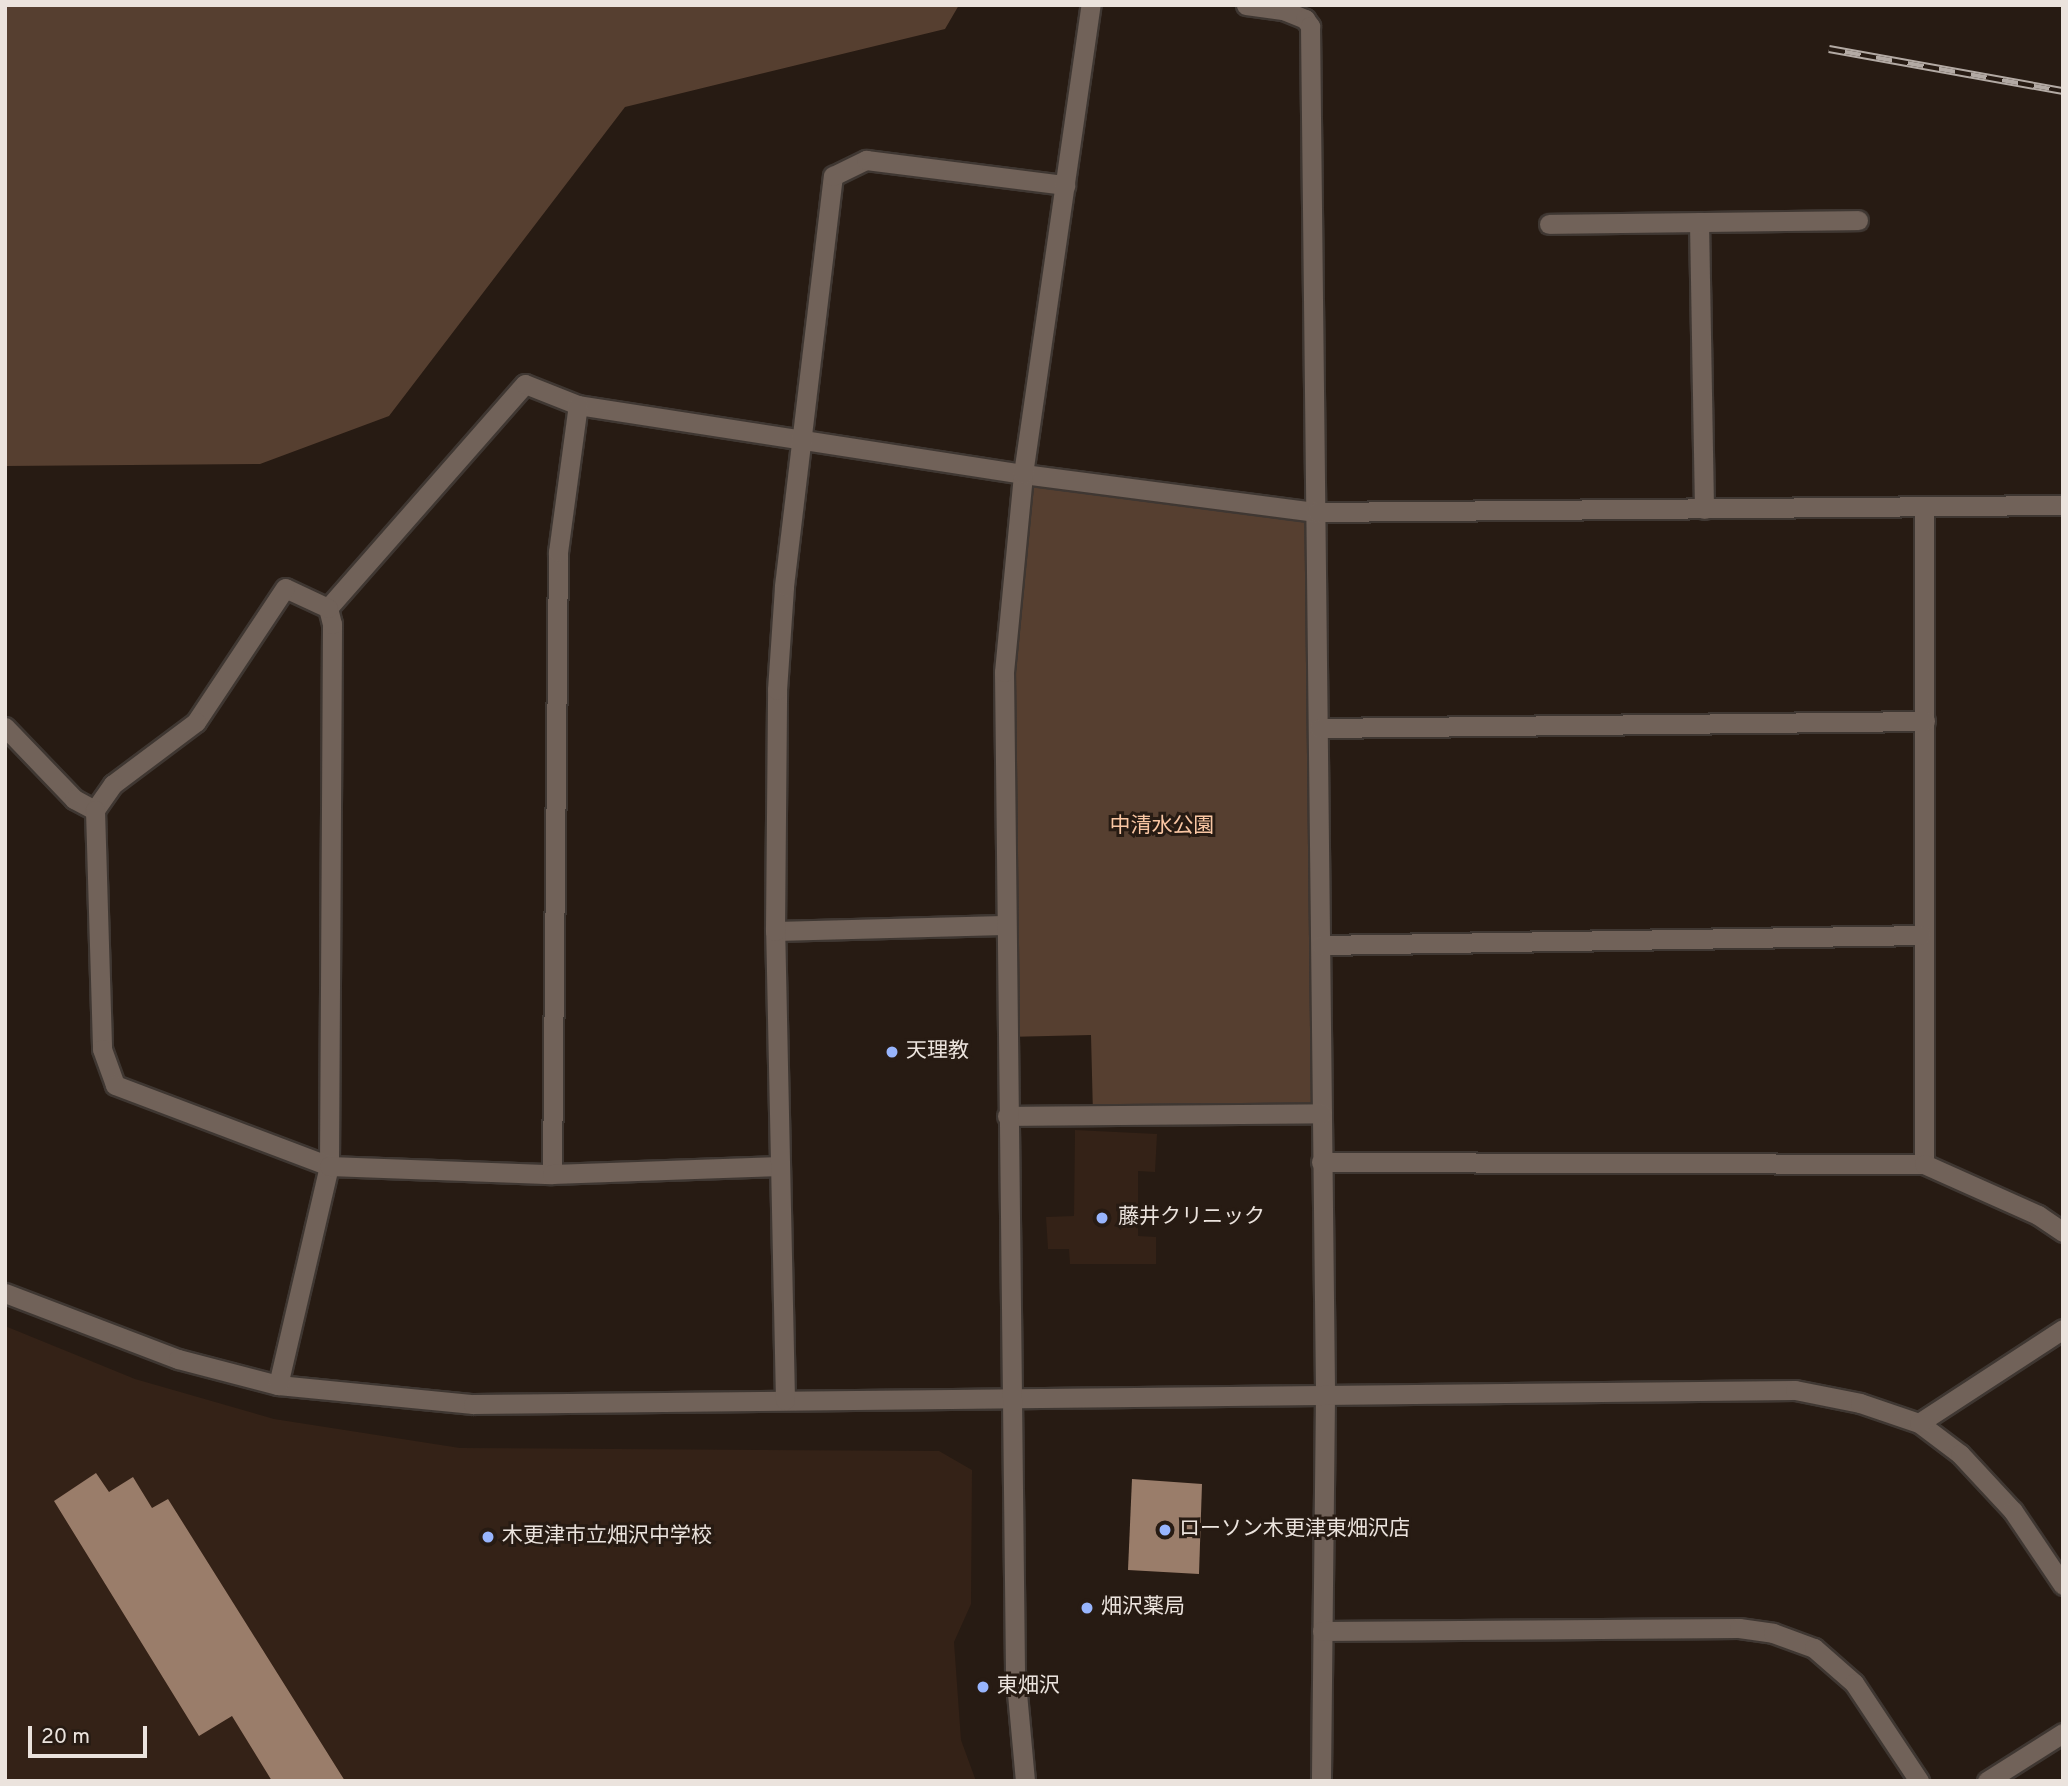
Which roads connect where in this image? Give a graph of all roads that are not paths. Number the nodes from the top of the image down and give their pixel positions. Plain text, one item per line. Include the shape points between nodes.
1 (1091, 5) edge
2 (1247, 5) edge
3 (1065, 185) junction
4 (1858, 220) dead end
5 (1699, 222) junction
6 (1549, 224) dead end
7 (578, 405) junction
8 (803, 437) junction
9 (1023, 474) junction
10 (2063, 505) edge
11 (1924, 506) junction
12 (1704, 509) junction
13 (1317, 512) junction
14 (328, 608) junction
15 (1924, 721) junction
16 (5, 727) edge
17 (1319, 728) junction
18 (95, 810) junction
19 (1004, 925) junction
20 (775, 931) junction
21 (1921, 935) junction
22 (1321, 945) junction
23 (1322, 1113) junction
24 (1007, 1116) junction
25 (1321, 1162) junction
26 (1924, 1164) junction
27 (780, 1166) junction
28 (329, 1167) junction
29 (552, 1174) junction
30 (2063, 1232) edge
31 (5, 1293) edge
32 (2063, 1329) edge
33 (278, 1385) junction
34 (1325, 1395) junction
35 (1012, 1398) junction
36 (785, 1400) junction
37 (1919, 1423) junction
38 (2063, 1585) edge
39 (1322, 1631) junction
40 (2063, 1733) edge
41 (1025, 1781) edge
42 (1321, 1781) edge
43 (1919, 1781) edge
44 (1987, 1781) edge

1 - 3 street
2 - 13 street via 1283,10 1310,26
3 - 8 street via 866,160 833,176
3 - 9 street
4 - 5 street
5 - 6 street
5 - 12 street
7 - 8 street
7 - 14 street via 525,384
7 - 29 street via 558,552
8 - 9 street
8 - 20 street via 784,586 777,690
9 - 13 street
9 - 19 street via 1004,672
10 - 11 street
11 - 12 street
11 - 15 street
12 - 13 street
13 - 17 street
14 - 18 street via 285,587 196,722 113,784
14 - 28 street via 332,624
15 - 17 street
15 - 21 street
16 - 18 street via 74,799
17 - 22 street
18 - 28 street via 102,1049 115,1085
19 - 20 street
19 - 24 street
20 - 27 street
21 - 22 street
21 - 26 street
22 - 23 street
23 - 24 street
23 - 25 street
24 - 35 street
25 - 26 street
25 - 34 street
26 - 30 street via 2038,1214
27 - 29 street
27 - 36 street
28 - 29 street
28 - 33 street
31 - 33 street via 178,1359
32 - 37 street
33 - 36 street via 473,1404
34 - 35 street
34 - 37 street via 1795,1390 1860,1402
34 - 39 street
35 - 36 street
35 - 41 street via 1015,1671
37 - 38 street via 1960,1454 2013,1511
39 - 42 street
39 - 43 street via 1739,1628 1773,1633 1814,1648 1854,1683
40 - 44 street

